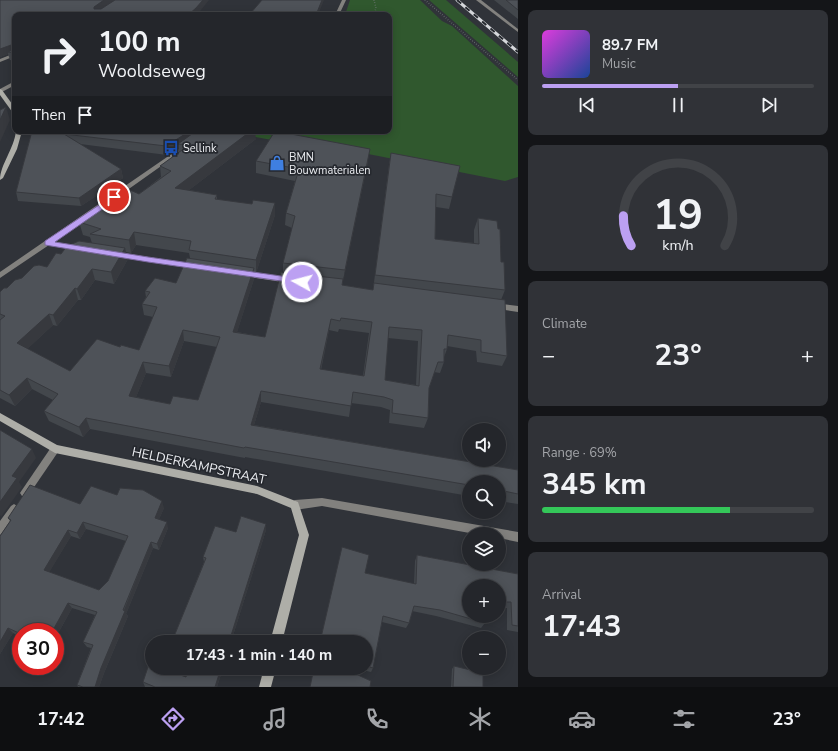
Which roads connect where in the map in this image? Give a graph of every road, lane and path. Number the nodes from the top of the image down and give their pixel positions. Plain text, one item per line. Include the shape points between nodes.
1 (344, 0) edge
2 (374, 0) edge
3 (425, 0) edge
4 (478, 0) edge
5 (338, 12) edge
6 (375, 12) edge
7 (518, 31) edge
8 (12, 55) edge
9 (0, 61) edge
10 (518, 80) edge
11 (12, 85) edge
12 (0, 91) edge
13 (12, 108) edge
14 (19, 134) edge
15 (192, 142) edge
16 (0, 178) edge
17 (48, 243) junction
18 (86, 249) edge
19 (110, 253) edge
20 (202, 268) edge
21 (233, 272) edge
22 (0, 276) edge
23 (294, 280) edge
24 (487, 305) edge
25 (518, 309) edge
26 (0, 417) edge
27 (55, 449) junction
28 (295, 505) junction
29 (0, 530) edge
30 (518, 537) edge
31 (278, 635) edge
32 (268, 675) edge
33 (265, 687) edge

1 - 5 street
2 - 6 path
3 - 10 path
4 - 7 street
8 - 9 street
11 - 12 street
12 - 13 street
14 - 16 street
15 - 17 street
17 - 18 street
17 - 22 street
19 - 20 street
21 - 23 street
24 - 25 street
26 - 27 street, HELDERKAMPSTRAAT
27 - 28 street, HELDERKAMPSTRAAT via 258,490
27 - 29 street
28 - 30 street, HELDERKAMPSTRAAT via 322,502
28 - 31 street via 304,535
32 - 33 street

